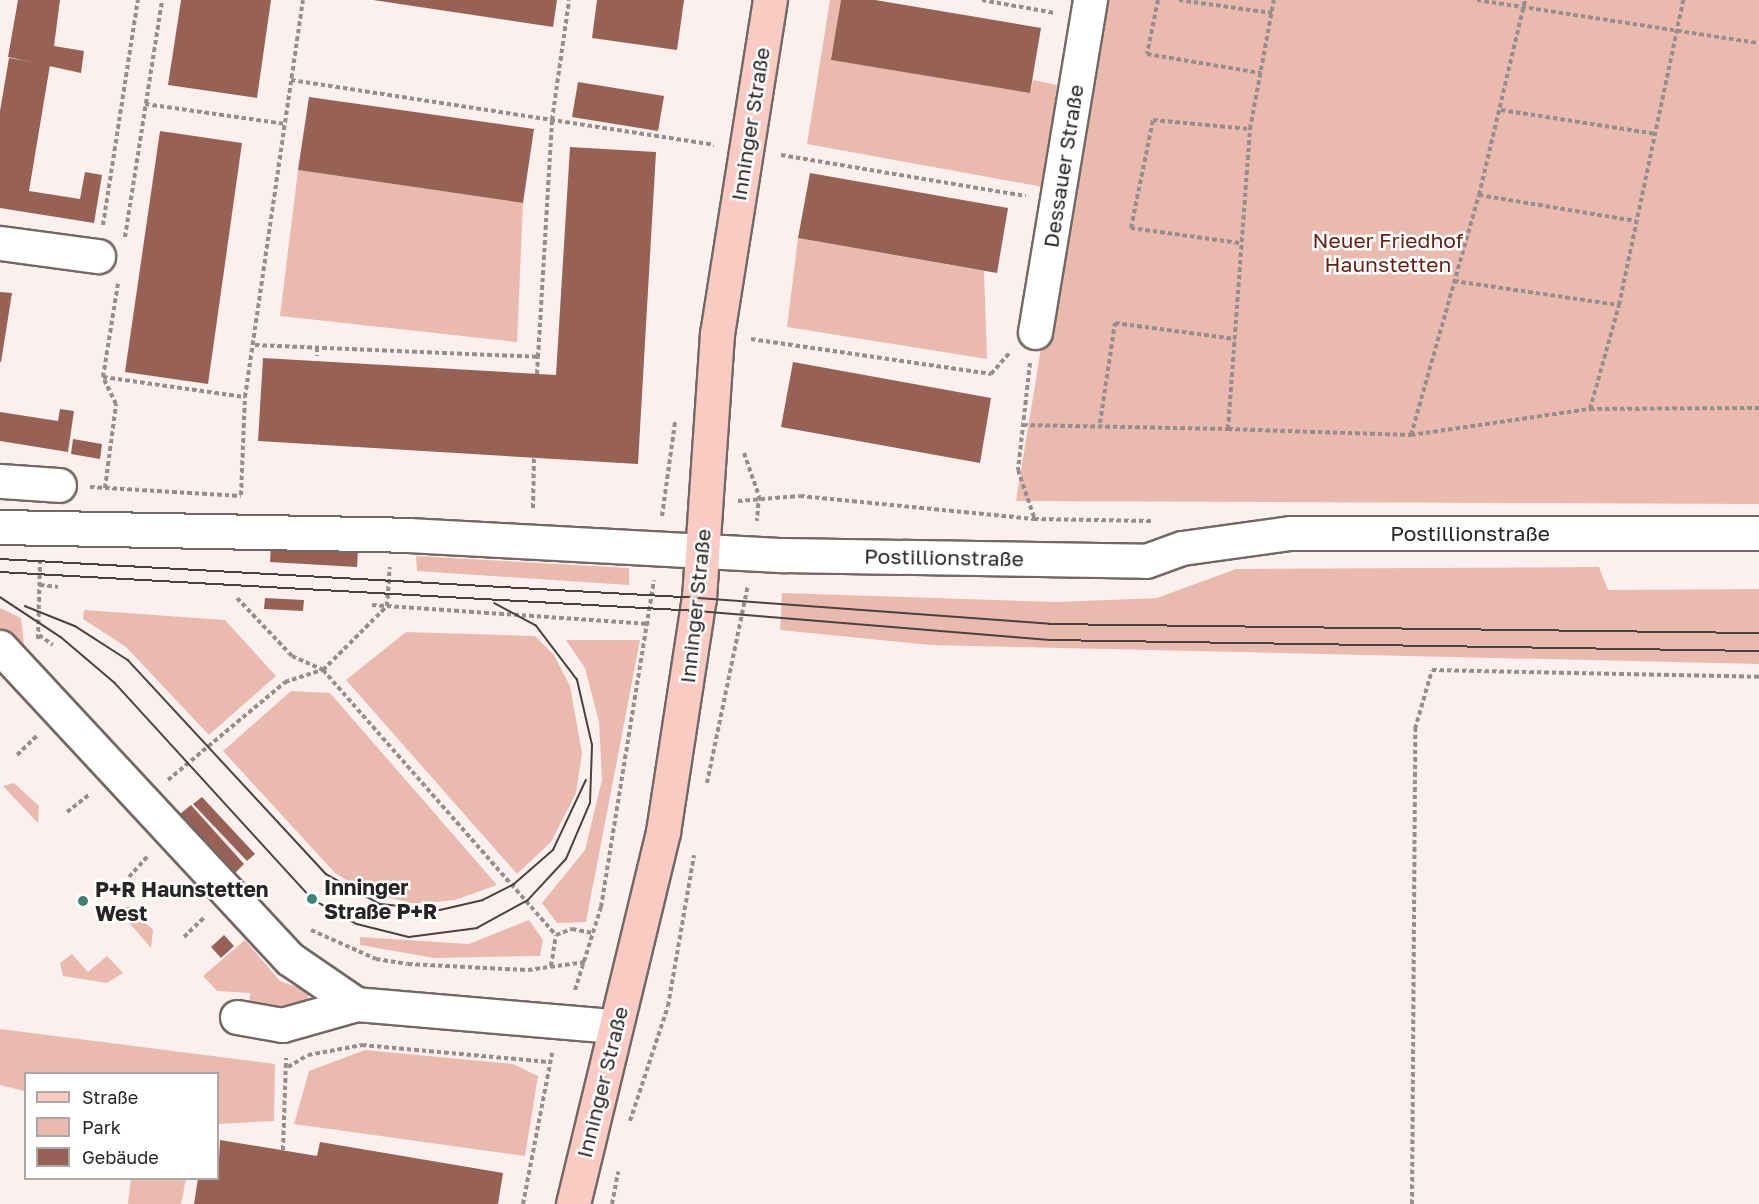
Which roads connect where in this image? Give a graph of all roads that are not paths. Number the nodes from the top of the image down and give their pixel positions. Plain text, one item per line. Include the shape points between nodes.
1 (770, 0) edge
2 (1088, 9) edge
3 (0, 243) edge
4 (98, 256) road end
5 (1035, 332) road end
6 (0, 482) edge
7 (59, 485) dead end
8 (0, 527) edge
9 (1759, 533) edge
10 (703, 551) junction
11 (0, 646) edge
12 (356, 1004) junction
13 (237, 1017) dead end
14 (615, 1026) junction
15 (573, 1204) edge

1 - 10 main road, Inninger Straße via 717,334
2 - 5 street, Dessauer Straße
3 - 4 street
6 - 7 street
8 - 10 street, Postillionstraße via 408,535 659,533
9 - 10 street, Postillionstraße via 1290,534 1182,548 1146,561
10 - 14 main road, Inninger Straße via 663,832
11 - 12 street via 290,959
12 - 13 street via 282,1025
12 - 14 street
14 - 15 main road, Inninger Straße

